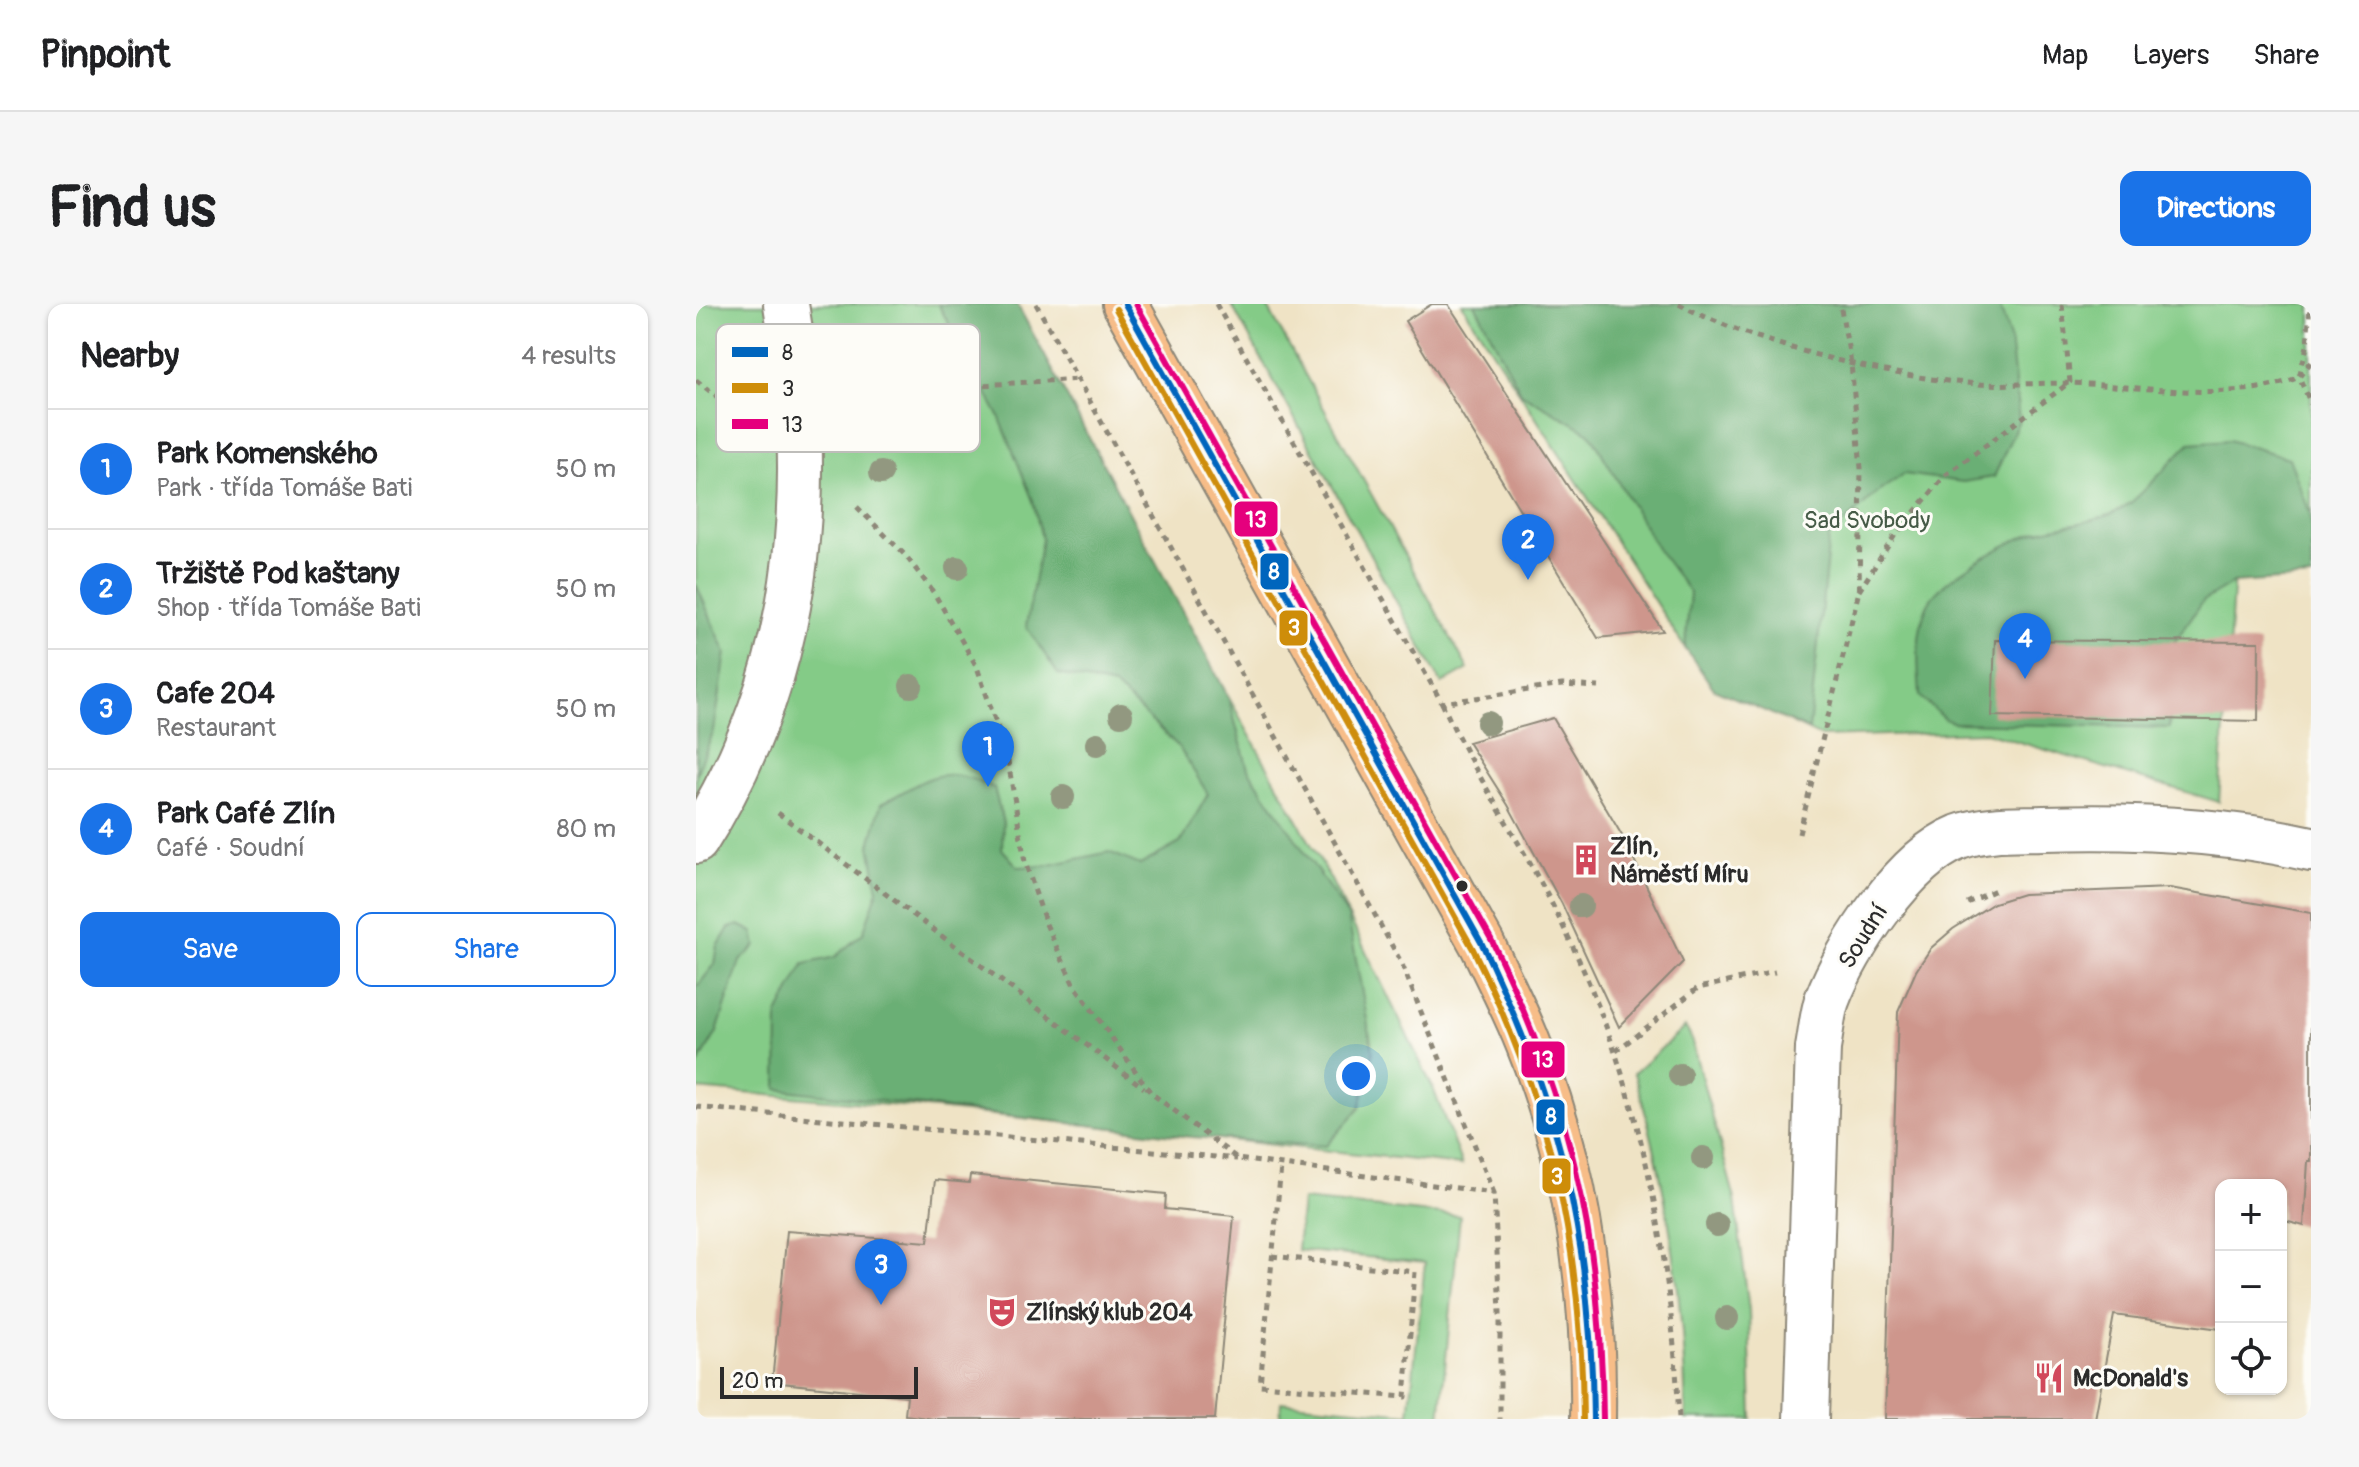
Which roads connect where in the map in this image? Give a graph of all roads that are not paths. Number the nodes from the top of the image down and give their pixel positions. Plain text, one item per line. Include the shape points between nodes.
1 (786, 304) edge
2 (1125, 304) edge
3 (788, 324) edge
4 (797, 452) edge
5 (696, 841) edge
6 (2311, 849) edge
7 (1593, 1419) edge
8 (1806, 1419) edge

1 - 3 street
2 - 7 main road via 1482,944 1528,1043 1570,1178 1583,1251
4 - 5 street via 795,574 784,633 755,732
6 - 8 street, Soudní via 2204,832 1998,829 1958,838 1880,905 1826,1004 1816,1077

